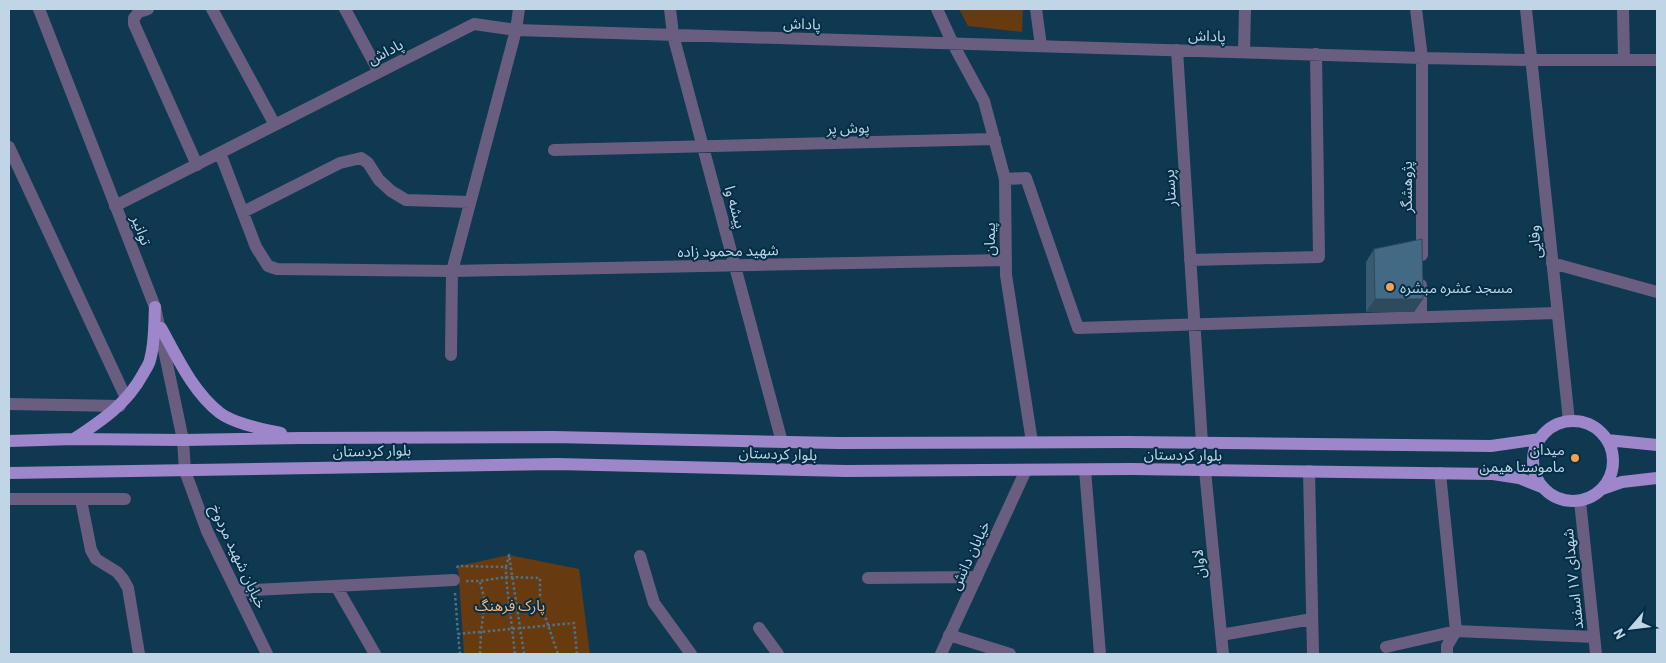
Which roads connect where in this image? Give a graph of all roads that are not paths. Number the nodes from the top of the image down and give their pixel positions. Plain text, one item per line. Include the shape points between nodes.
1 (39, 9) edge
2 (148, 9) edge
3 (212, 9) edge
4 (345, 9) edge
5 (519, 9) edge
6 (670, 9) edge
7 (937, 9) edge
8 (1036, 9) edge
9 (1245, 9) edge
10 (1416, 9) edge
11 (1526, 9) edge
12 (1623, 9) edge
13 (516, 30) junction
14 (672, 35) junction
15 (954, 44) junction
16 (1041, 46) junction
17 (1177, 50) junction
18 (1244, 52) junction
19 (1316, 54) junction
20 (1422, 58) junction
21 (1532, 60) junction
22 (1624, 60) junction
23 (1657, 60) edge
24 (379, 72) junction
25 (275, 125) junction
26 (995, 140) junction
27 (703, 148) junction
28 (554, 150) dead end
29 (220, 153) junction
30 (11, 155) edge
31 (197, 165) junction
32 (1005, 179) junction
33 (470, 202) junction
34 (115, 206) junction
35 (243, 212) junction
36 (1006, 260) junction
37 (1190, 260) junction
38 (1552, 264) junction
39 (735, 266) junction
40 (452, 271) junction
41 (1657, 292) edge
42 (155, 306) junction
43 (1557, 313) junction
44 (1421, 317) junction
45 (1194, 324) junction
46 (161, 328) junction
47 (451, 355) dead end
48 (123, 402) junction
49 (9, 404) edge
50 (1569, 421) junction
51 (301, 438) junction
52 (74, 439) junction
53 (1540, 439) junction
54 (183, 440) junction
55 (1607, 440) junction
56 (9, 441) edge
57 (782, 442) junction
58 (1032, 442) junction
59 (1202, 443) junction
60 (1657, 446) edge
61 (1026, 470) junction
62 (1085, 470) junction
63 (1205, 470) junction
64 (185, 471) junction
65 (1309, 472) junction
66 (9, 473) edge
67 (1440, 473) junction
68 (1657, 478) edge
69 (1544, 488) junction
70 (1602, 489) junction
71 (125, 499) dead end
72 (9, 500) edge
73 (81, 500) junction
74 (1580, 501) junction
75 (640, 556) dead end
76 (977, 577) junction
77 (868, 578) dead end
78 (454, 580) road end
79 (336, 586) junction
80 (236, 591) junction
81 (1312, 619) junction
82 (759, 628) dead end
83 (1456, 631) junction
84 (1221, 635) junction
85 (949, 636) junction
86 (1594, 637) junction
87 (1386, 647) dead end
88 (978, 649) edge
89 (139, 654) edge
90 (267, 654) edge
91 (375, 654) edge
92 (691, 654) edge
93 (778, 654) edge
94 (940, 654) edge
95 (1010, 654) edge
96 (1100, 654) edge
97 (1223, 654) edge
98 (1313, 654) edge
99 (1447, 654) edge
100 (1596, 654) edge

1 - 34 street, توانیر
2 - 31 street via 139,12 134,24
3 - 25 street
4 - 24 street
5 - 13 street
6 - 14 street, پیشه وا
7 - 15 street, پیمان
8 - 16 street
9 - 18 street
10 - 20 street, پژوهشگر
11 - 21 street, وفایی
12 - 22 street
13 - 14 street, پاداش
13 - 24 street, پاداش via 474,24
13 - 33 street
14 - 15 street, پاداش
14 - 27 street, پیشه وا
15 - 16 street, پاداش
15 - 26 street, پیمان via 984,101
16 - 17 street, پاداش
17 - 18 street, پاداش
17 - 37 street, پرستار
18 - 19 street, پاداش
19 - 20 street, پاداش
19 - 37 street via 1320,257
20 - 21 street, پاداش
20 - 44 street, پژوهشگر
21 - 22 street, پاداش
21 - 38 street, وفایی
22 - 23 street, پاداش
24 - 25 street, پاداش
25 - 29 street, پاداش
26 - 27 street, پوش پر
26 - 32 street, پیمان
27 - 28 street, پوش پر
27 - 39 street, پیشه وا
29 - 31 street, پاداش
29 - 35 street, شهید محمود زاده
30 - 48 street
31 - 34 street, پاداش
32 - 36 street, پیمان
32 - 45 street via 1026,178 1078,328
33 - 35 street via 406,200 379,180 361,158 340,163
33 - 40 street
34 - 42 street, توانیر
35 - 40 street, شهید محمود زاده via 262,257 268,266 277,269
36 - 39 street, شهید محمود زاده
36 - 58 street, پیمان
37 - 45 street, پرستار
38 - 41 street
38 - 43 street, وفایی
39 - 40 street, شهید محمود زاده
39 - 57 street, پیشه وا
40 - 47 street
42 - 46 street, توانیر
42 - 48 main road via 150,361
43 - 44 street
43 - 50 street, وفایی
44 - 45 street
45 - 59 street, پرستار
46 - 51 main road via 199,392 221,413 251,426
46 - 54 street, توانیر
48 - 49 street
48 - 52 main road
50 - 53 main road via 1549,430
50 - 55 main road via 1587,424
51 - 54 main road, بلوار کردستان
51 - 57 main road, بلوار کردستان via 553,437
52 - 54 main road, بلوار کردستان
52 - 56 main road, بلوار کردستان
53 - 59 main road, بلوار کردستان via 1491,446
53 - 69 main road via 1534,465
54 - 64 street, توانیر
55 - 60 main road
55 - 70 main road via 1613,465 1610,478
57 - 58 main road, بلوار کردستان
58 - 59 main road, بلوار کردستان
61 - 62 main road, بلوار کردستان
61 - 64 main road, بلوار کردستان via 846,471 558,464
61 - 76 street, خیابان دانش
62 - 63 main road, بلوار کردستان
62 - 96 street
63 - 65 main road, بلوار کردستان
63 - 84 street, لاوان
64 - 66 main road, بلوار کردستان
64 - 80 street, خیابان شهید مردوخ via 207,531
65 - 67 main road, بلوار کردستان
65 - 81 street
67 - 69 main road, بلوار کردستان via 1493,474 1519,478
67 - 83 street
68 - 70 main road via 1622,482
69 - 74 main road via 1567,501
70 - 74 main road
71 - 73 street
72 - 73 street
73 - 89 street via 91,550 96,559 124,579 128,588
74 - 86 street, شهدای ۱۷ اسفند
75 - 92 street via 654,603
76 - 77 street
76 - 85 street, خیابان دانش
78 - 79 street
79 - 80 street
79 - 91 street
80 - 90 street, خیابان شهید مردوخ
81 - 84 street
81 - 98 street
82 - 93 street
83 - 86 street
83 - 87 street
83 - 99 street via 1447,646
84 - 97 street, لاوان
85 - 88 street
85 - 94 street, خیابان دانش
86 - 100 street, شهدای ۱۷ اسفند
88 - 95 street

